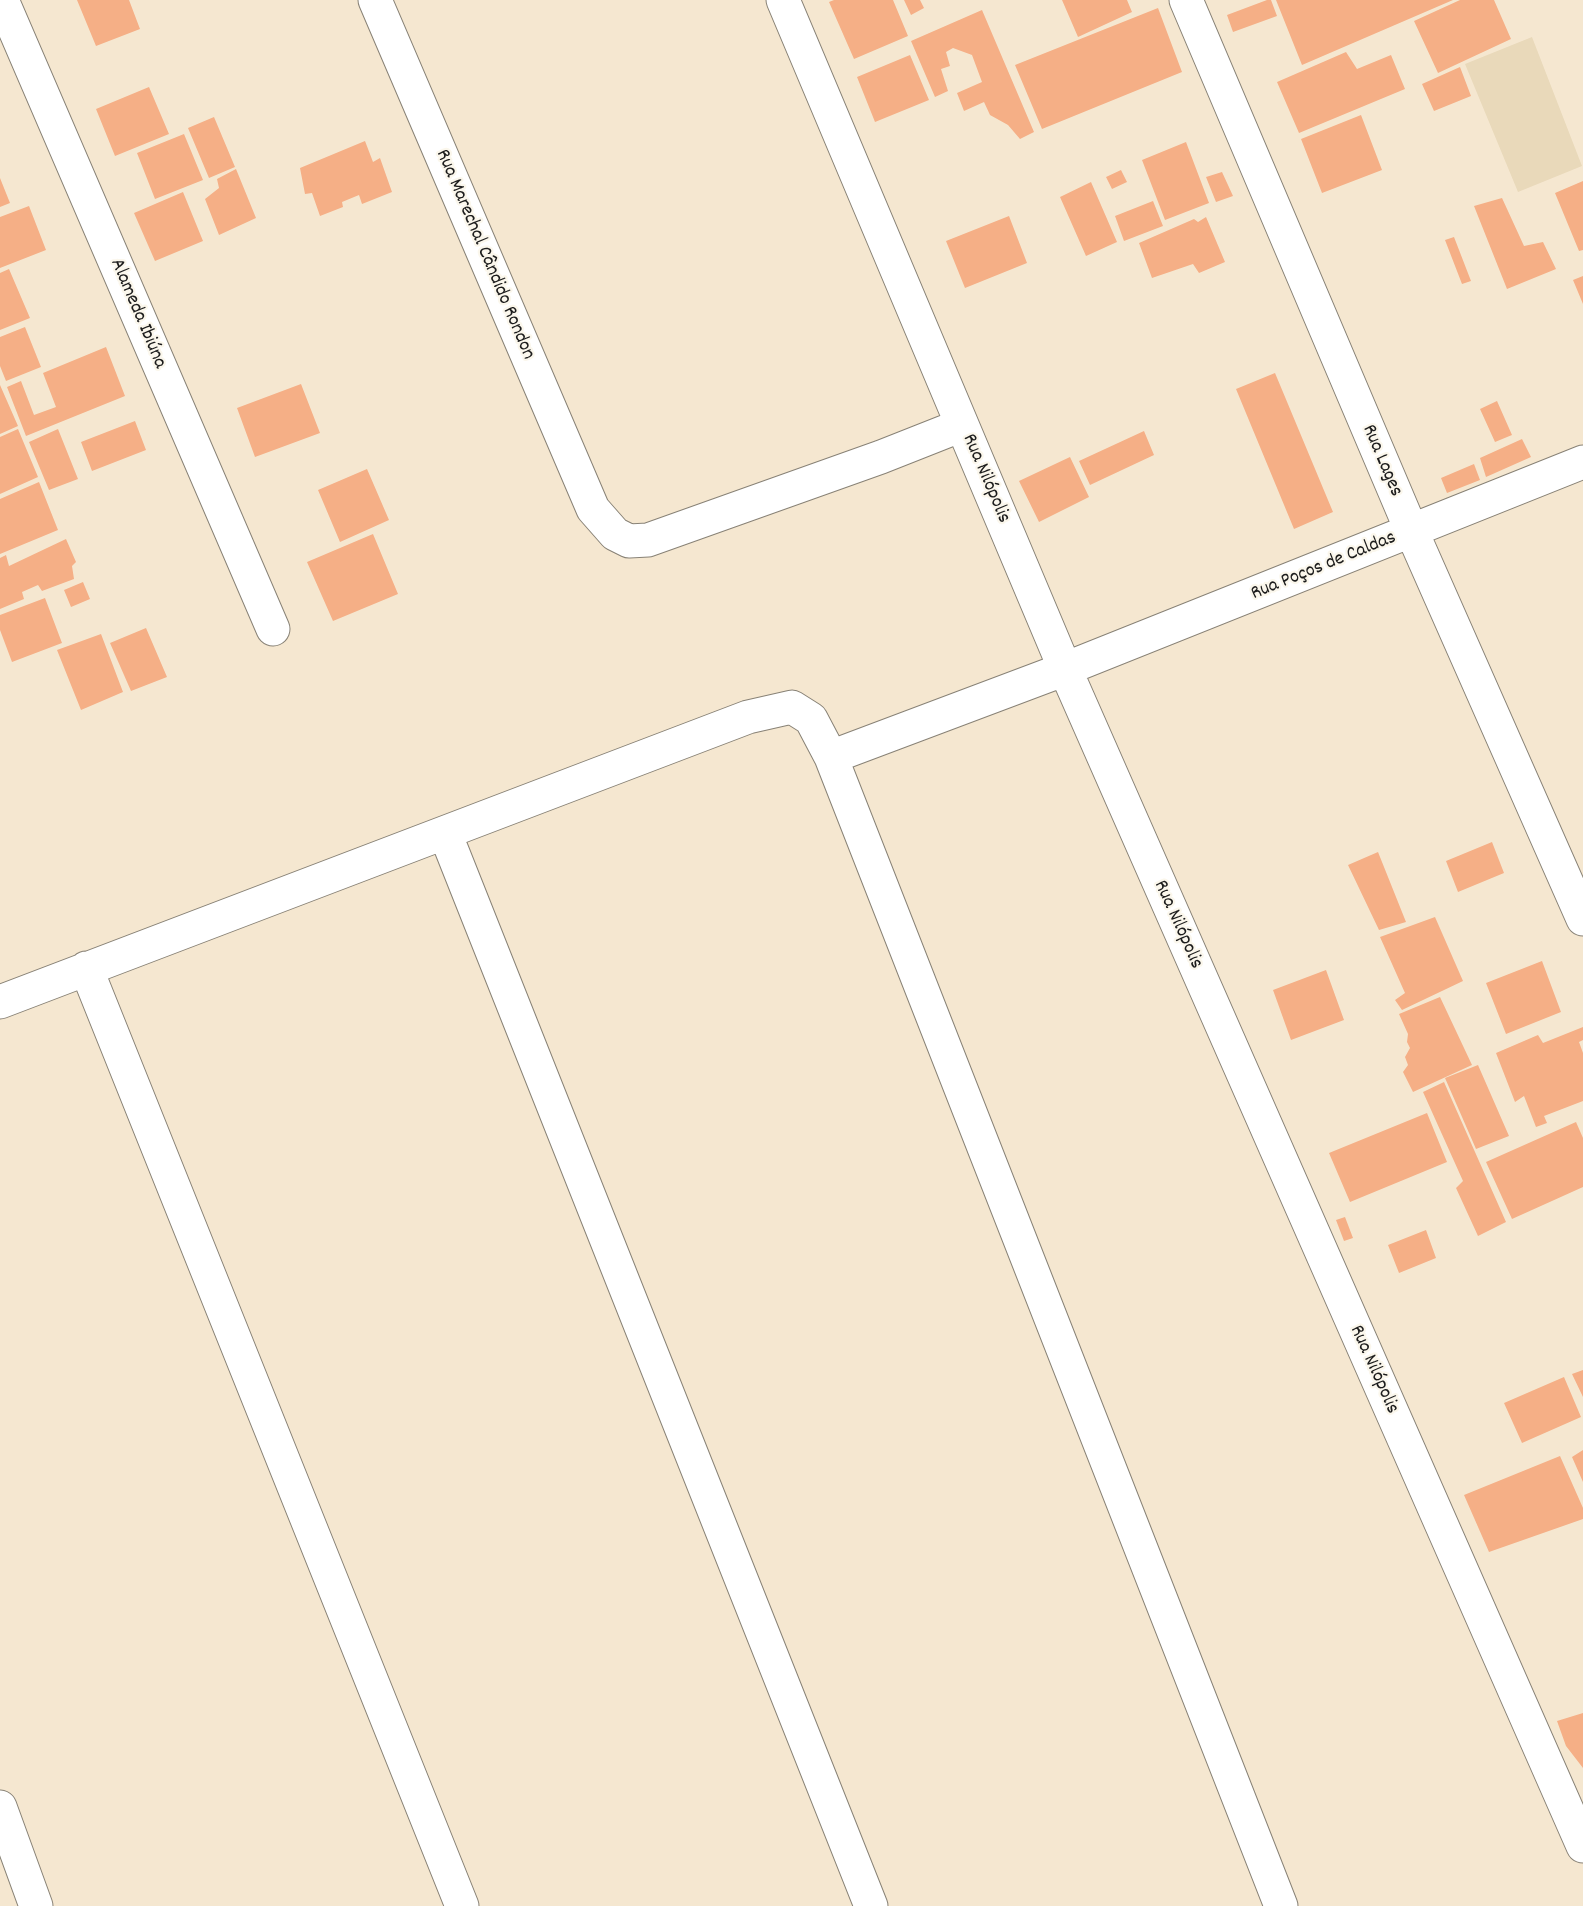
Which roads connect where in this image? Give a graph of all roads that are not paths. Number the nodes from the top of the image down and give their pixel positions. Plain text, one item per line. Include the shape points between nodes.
1 (2, 0) edge
2 (375, 0) edge
3 (783, 0) edge
4 (1186, 0) edge
5 (962, 425) junction
6 (1583, 462) edge
7 (1412, 532) junction
8 (273, 629) dead end
9 (1065, 669) junction
10 (831, 757) junction
11 (445, 834) junction
12 (1583, 919) edge
13 (86, 968) junction
14 (0, 1002) edge
15 (0, 1807) edge
16 (1583, 1846) edge
17 (36, 1906) edge
18 (462, 1906) edge
19 (872, 1906) edge
20 (1281, 1906) edge

1 - 8 street, Alameda Ibiúna
2 - 5 street, Rua Marechal Cândido Rondon via 593,509 615,534 629,541 648,540 881,458
3 - 5 street, Rua Nilópolis
4 - 7 street, Rua Lages
5 - 9 street, Rua Nilópolis
6 - 7 street, Rua Poços de Caldas
7 - 9 street, Rua Poços de Caldas
7 - 12 street, Rua Lages
9 - 10 street, Rua Poços de Caldas
9 - 16 street, Rua Nilópolis
10 - 11 street via 812,719 792,707 748,717
10 - 20 street
11 - 13 street
11 - 19 street
13 - 14 street
13 - 18 street
15 - 17 street

